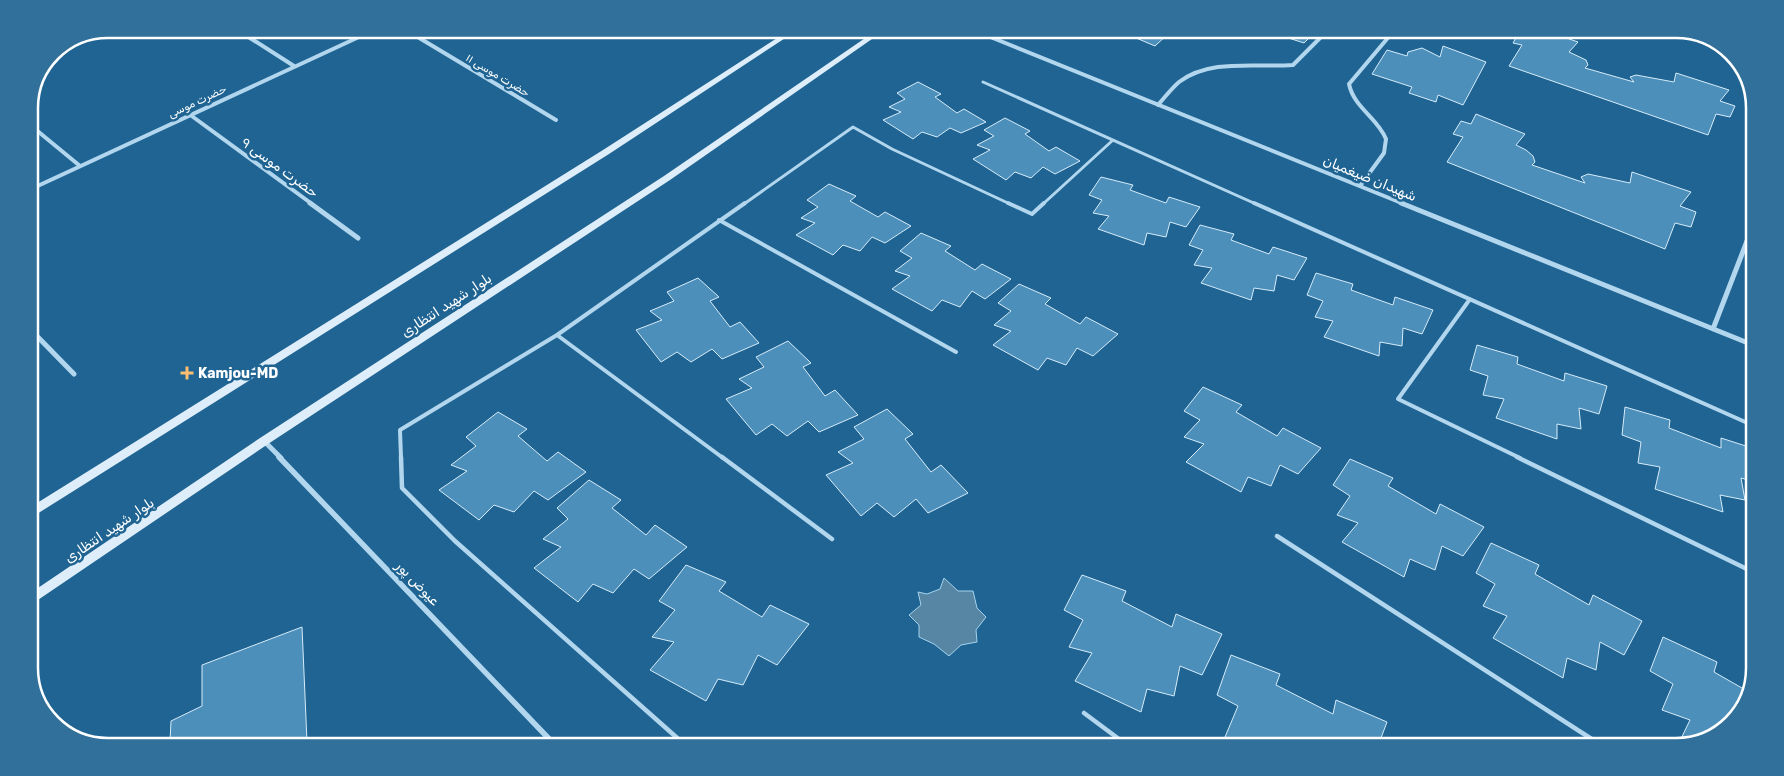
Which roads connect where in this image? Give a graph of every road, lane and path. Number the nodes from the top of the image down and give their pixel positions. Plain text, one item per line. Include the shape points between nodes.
1 (250, 38) edge
2 (356, 38) edge
3 (419, 38) edge
4 (782, 38) edge
5 (869, 38) edge
6 (993, 38) edge
7 (1320, 38) edge
8 (1389, 38) edge
9 (294, 66) junction
10 (983, 82) dead end
11 (1158, 105) junction
12 (189, 114) junction
13 (556, 120) dead end
14 (38, 131) edge
15 (1112, 140) junction
16 (80, 166) junction
17 (38, 186) edge
18 (1360, 186) junction
19 (719, 220) junction
20 (358, 238) dead end
21 (1746, 244) edge
22 (1470, 299) junction
23 (1713, 329) junction
24 (557, 335) junction
25 (38, 337) edge
26 (1746, 342) edge
27 (956, 352) dead end
28 (74, 374) dead end
29 (1746, 422) edge
30 (264, 441) junction
31 (38, 508) edge
32 (1276, 536) dead end
33 (832, 539) dead end
34 (1746, 569) edge
35 (38, 595) edge
36 (1084, 714) dead end
37 (548, 738) edge
38 (677, 738) edge
39 (1117, 738) edge
40 (1590, 738) edge

1 - 9 street
2 - 9 street, حضرت موسی
3 - 13 street, حضرت موسی ۱۱
4 - 31 main road
5 - 30 main road, بلوار شهید انتظاری via 667,178
6 - 11 street, شهیدان ضیغمیان
7 - 11 street via 1293,65 1235,66 1206,70 1184,78
8 - 18 street via 1349,84 1355,101 1386,139 1386,147
9 - 12 street, حضرت موسی
10 - 15 lane
11 - 18 street, شهیدان ضیغمیان
12 - 16 street, حضرت موسی
12 - 20 street, حضرت موسی ۹
14 - 16 street
15 - 19 lane via 1032,214 892,149 853,127
15 - 22 lane
16 - 17 street, حضرت موسی
18 - 23 street, شهیدان ضیغمیان
19 - 24 lane
19 - 27 lane
21 - 23 street
22 - 29 lane
22 - 34 lane via 1398,399
23 - 26 street, شهیدان ضیغمیان
24 - 33 lane
24 - 38 lane via 400,430 402,488 455,541
25 - 28 street
30 - 35 main road, بلوار شهید انتظاری
30 - 37 street, عیوض پور
32 - 40 lane
36 - 39 lane

